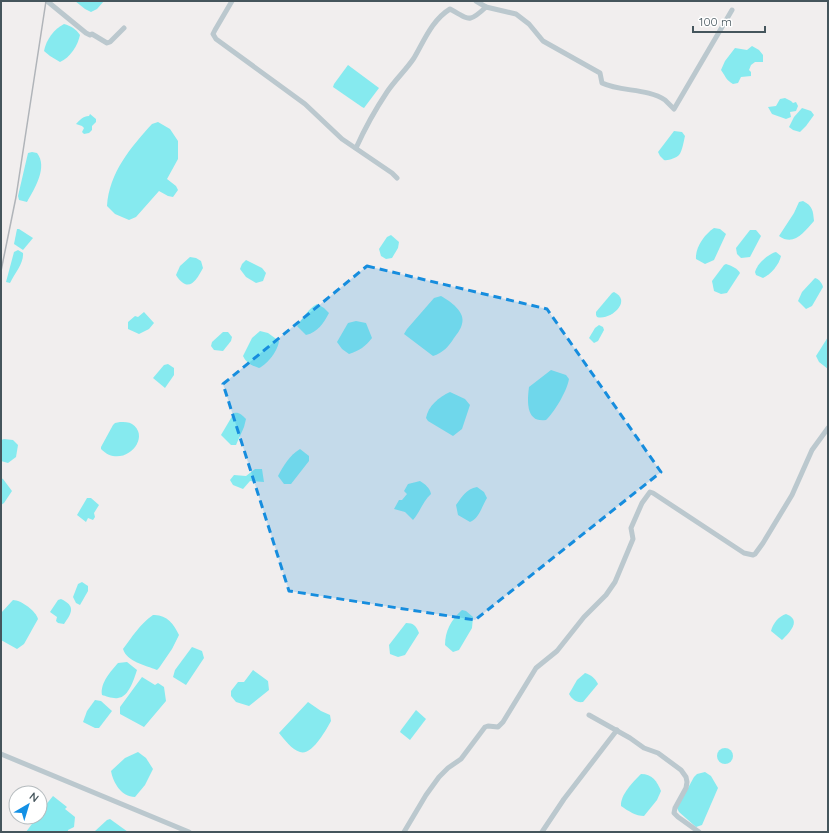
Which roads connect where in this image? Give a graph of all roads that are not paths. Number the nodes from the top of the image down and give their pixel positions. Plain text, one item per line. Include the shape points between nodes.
1 (47, 1) edge
2 (232, 1) edge
3 (476, 1) edge
4 (486, 7) junction
5 (732, 10) dead end
6 (124, 28) dead end
7 (356, 148) junction
8 (397, 178) dead end
9 (828, 428) edge
10 (589, 715) dead end
11 (617, 730) junction
12 (1, 754) edge
13 (189, 832) edge
14 (404, 832) edge
15 (542, 832) edge
16 (699, 832) edge

1 - 6 street via 86,33 107,43
2 - 7 street via 215,30 216,39 305,104 342,139
3 - 4 street
4 - 5 street via 516,14 529,24 543,41 600,73 602,83 651,94 664,100 674,109
4 - 7 street via 479,14 468,18 450,9 444,12 413,59 388,90
7 - 8 street
9 - 14 street via 812,450 785,507 756,554 744,552 650,492 631,528 633,539 615,582 606,595 584,617 557,651 536,668 503,722 498,726 486,727 461,759 439,777
10 - 11 street
11 - 15 street
11 - 16 street via 644,748 658,753 681,770 688,782 674,813
12 - 13 street

